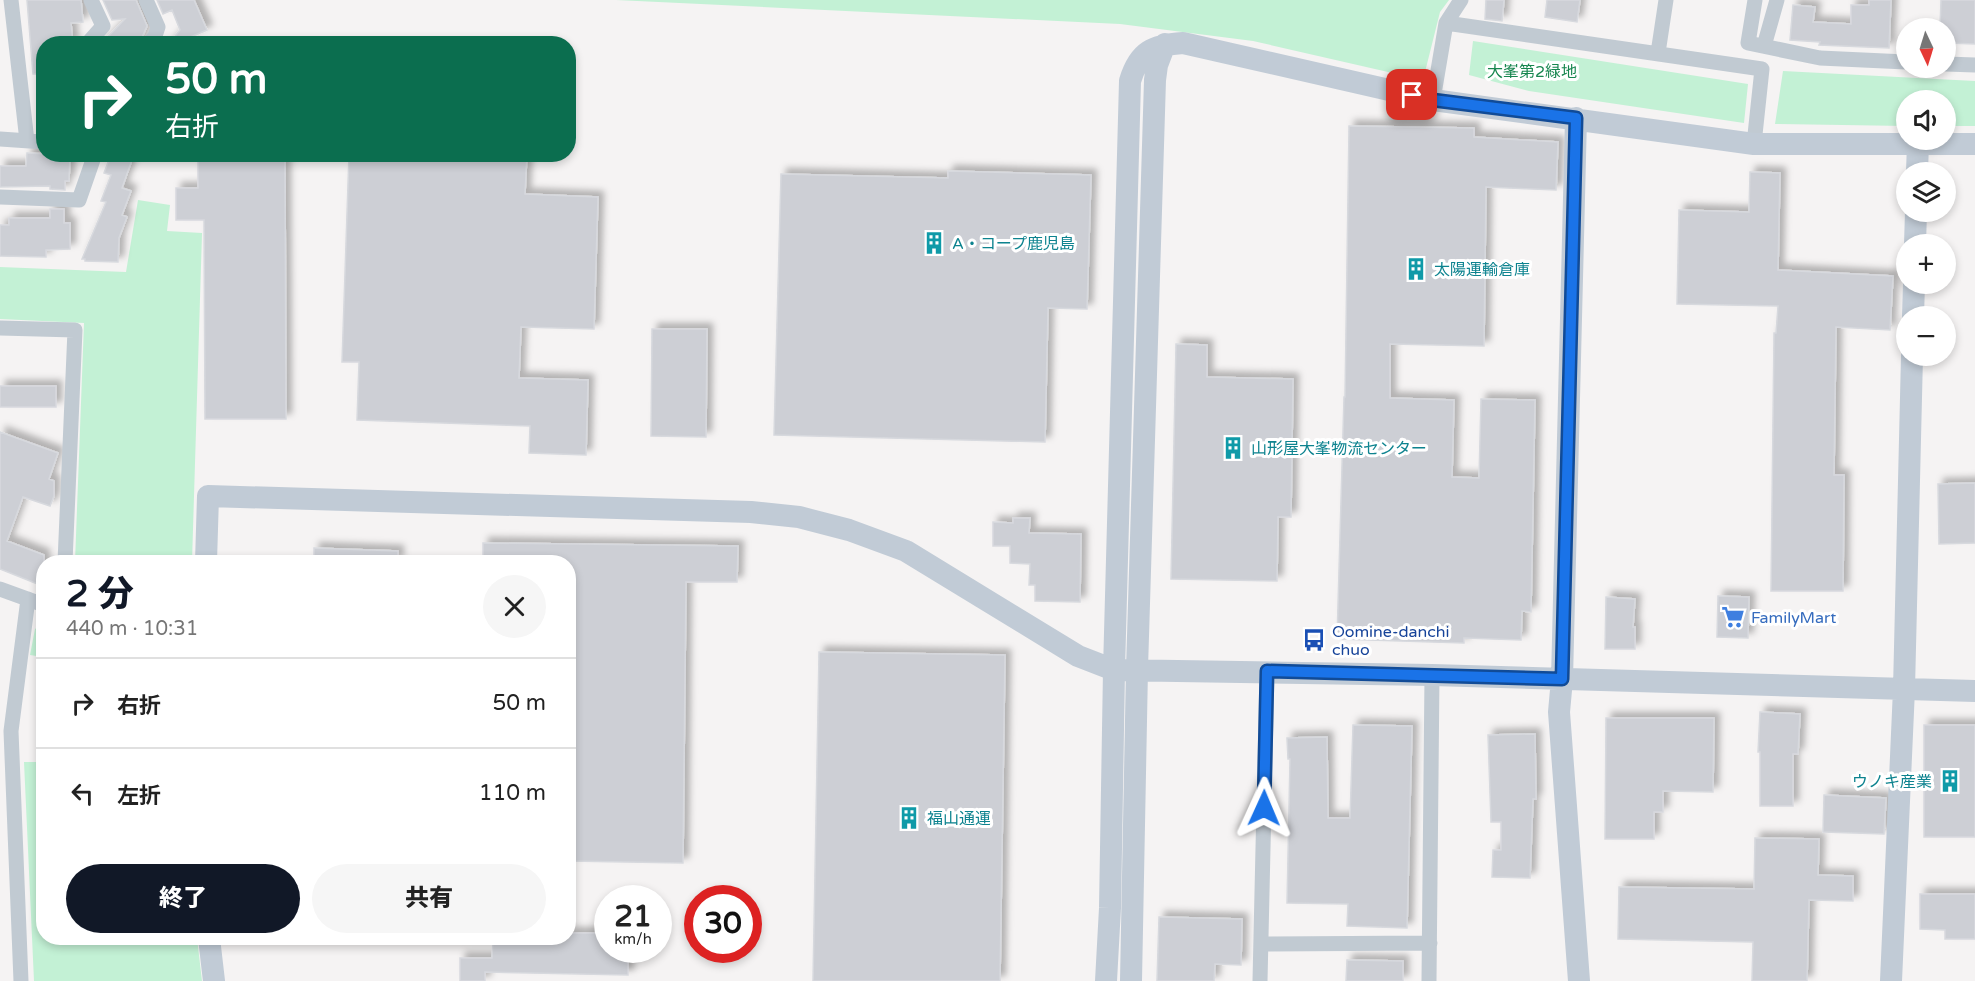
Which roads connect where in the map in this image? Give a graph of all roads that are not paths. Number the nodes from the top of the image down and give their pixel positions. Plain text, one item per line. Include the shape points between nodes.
1 (11, 0) edge
2 (91, 0) edge
3 (146, 0) edge
4 (1461, 0) edge
5 (1666, 0) edge
6 (1755, 0) edge
7 (1777, 0) edge
8 (1446, 23) junction
9 (94, 36) edge
10 (155, 36) edge
11 (1164, 44) junction
12 (1764, 46) junction
13 (1658, 53) junction
14 (1896, 62) edge
15 (1956, 64) edge
16 (1975, 65) edge
17 (1433, 100) junction
18 (1576, 118) junction
19 (0, 139) edge
20 (27, 141) junction
21 (36, 142) edge
22 (1896, 143) edge
23 (1754, 144) junction
24 (1956, 144) edge
25 (1975, 144) edge
26 (92, 162) edge
27 (0, 197) edge
28 (0, 328) edge
29 (1912, 366) edge
30 (65, 555) edge
31 (206, 555) edge
32 (0, 589) edge
33 (28, 599) junction
34 (36, 602) edge
35 (1137, 669) junction
36 (1114, 670) junction
37 (1267, 671) junction
38 (1432, 675) junction
39 (1562, 679) junction
40 (1904, 689) junction
41 (1975, 691) edge
42 (1430, 943) junction
43 (1261, 944) junction
44 (210, 945) edge
45 (21, 981) edge
46 (214, 981) edge
47 (1106, 981) edge
48 (1131, 981) edge
49 (1260, 981) edge
50 (1429, 981) edge
51 (1579, 981) edge
52 (1891, 981) edge

1 - 20 street
2 - 9 street via 103,26
3 - 10 street via 158,27
4 - 8 street
5 - 13 street
6 - 12 street via 1748,43
7 - 12 street
8 - 13 street
8 - 17 street
11 - 17 street via 1184,43
11 - 35 street via 1155,80
11 - 36 street via 1152,48 1135,64 1130,81
12 - 14 street via 1820,58
13 - 23 street via 1762,69
15 - 16 street
17 - 18 street
18 - 23 street
18 - 39 street
19 - 20 street
20 - 21 street
22 - 23 street
24 - 25 street
26 - 27 street via 79,200
28 - 30 street via 75,330
29 - 40 street
31 - 36 street via 208,496 799,517 906,551 1078,656
32 - 33 street
33 - 34 street
33 - 45 street via 11,731
35 - 36 street
35 - 37 street
35 - 48 street
36 - 47 street
37 - 38 street
37 - 43 street
38 - 39 street
38 - 42 street
39 - 40 street
39 - 51 street via 1558,712
40 - 41 street
40 - 52 street
42 - 43 street
42 - 50 street
43 - 49 street
44 - 46 street

